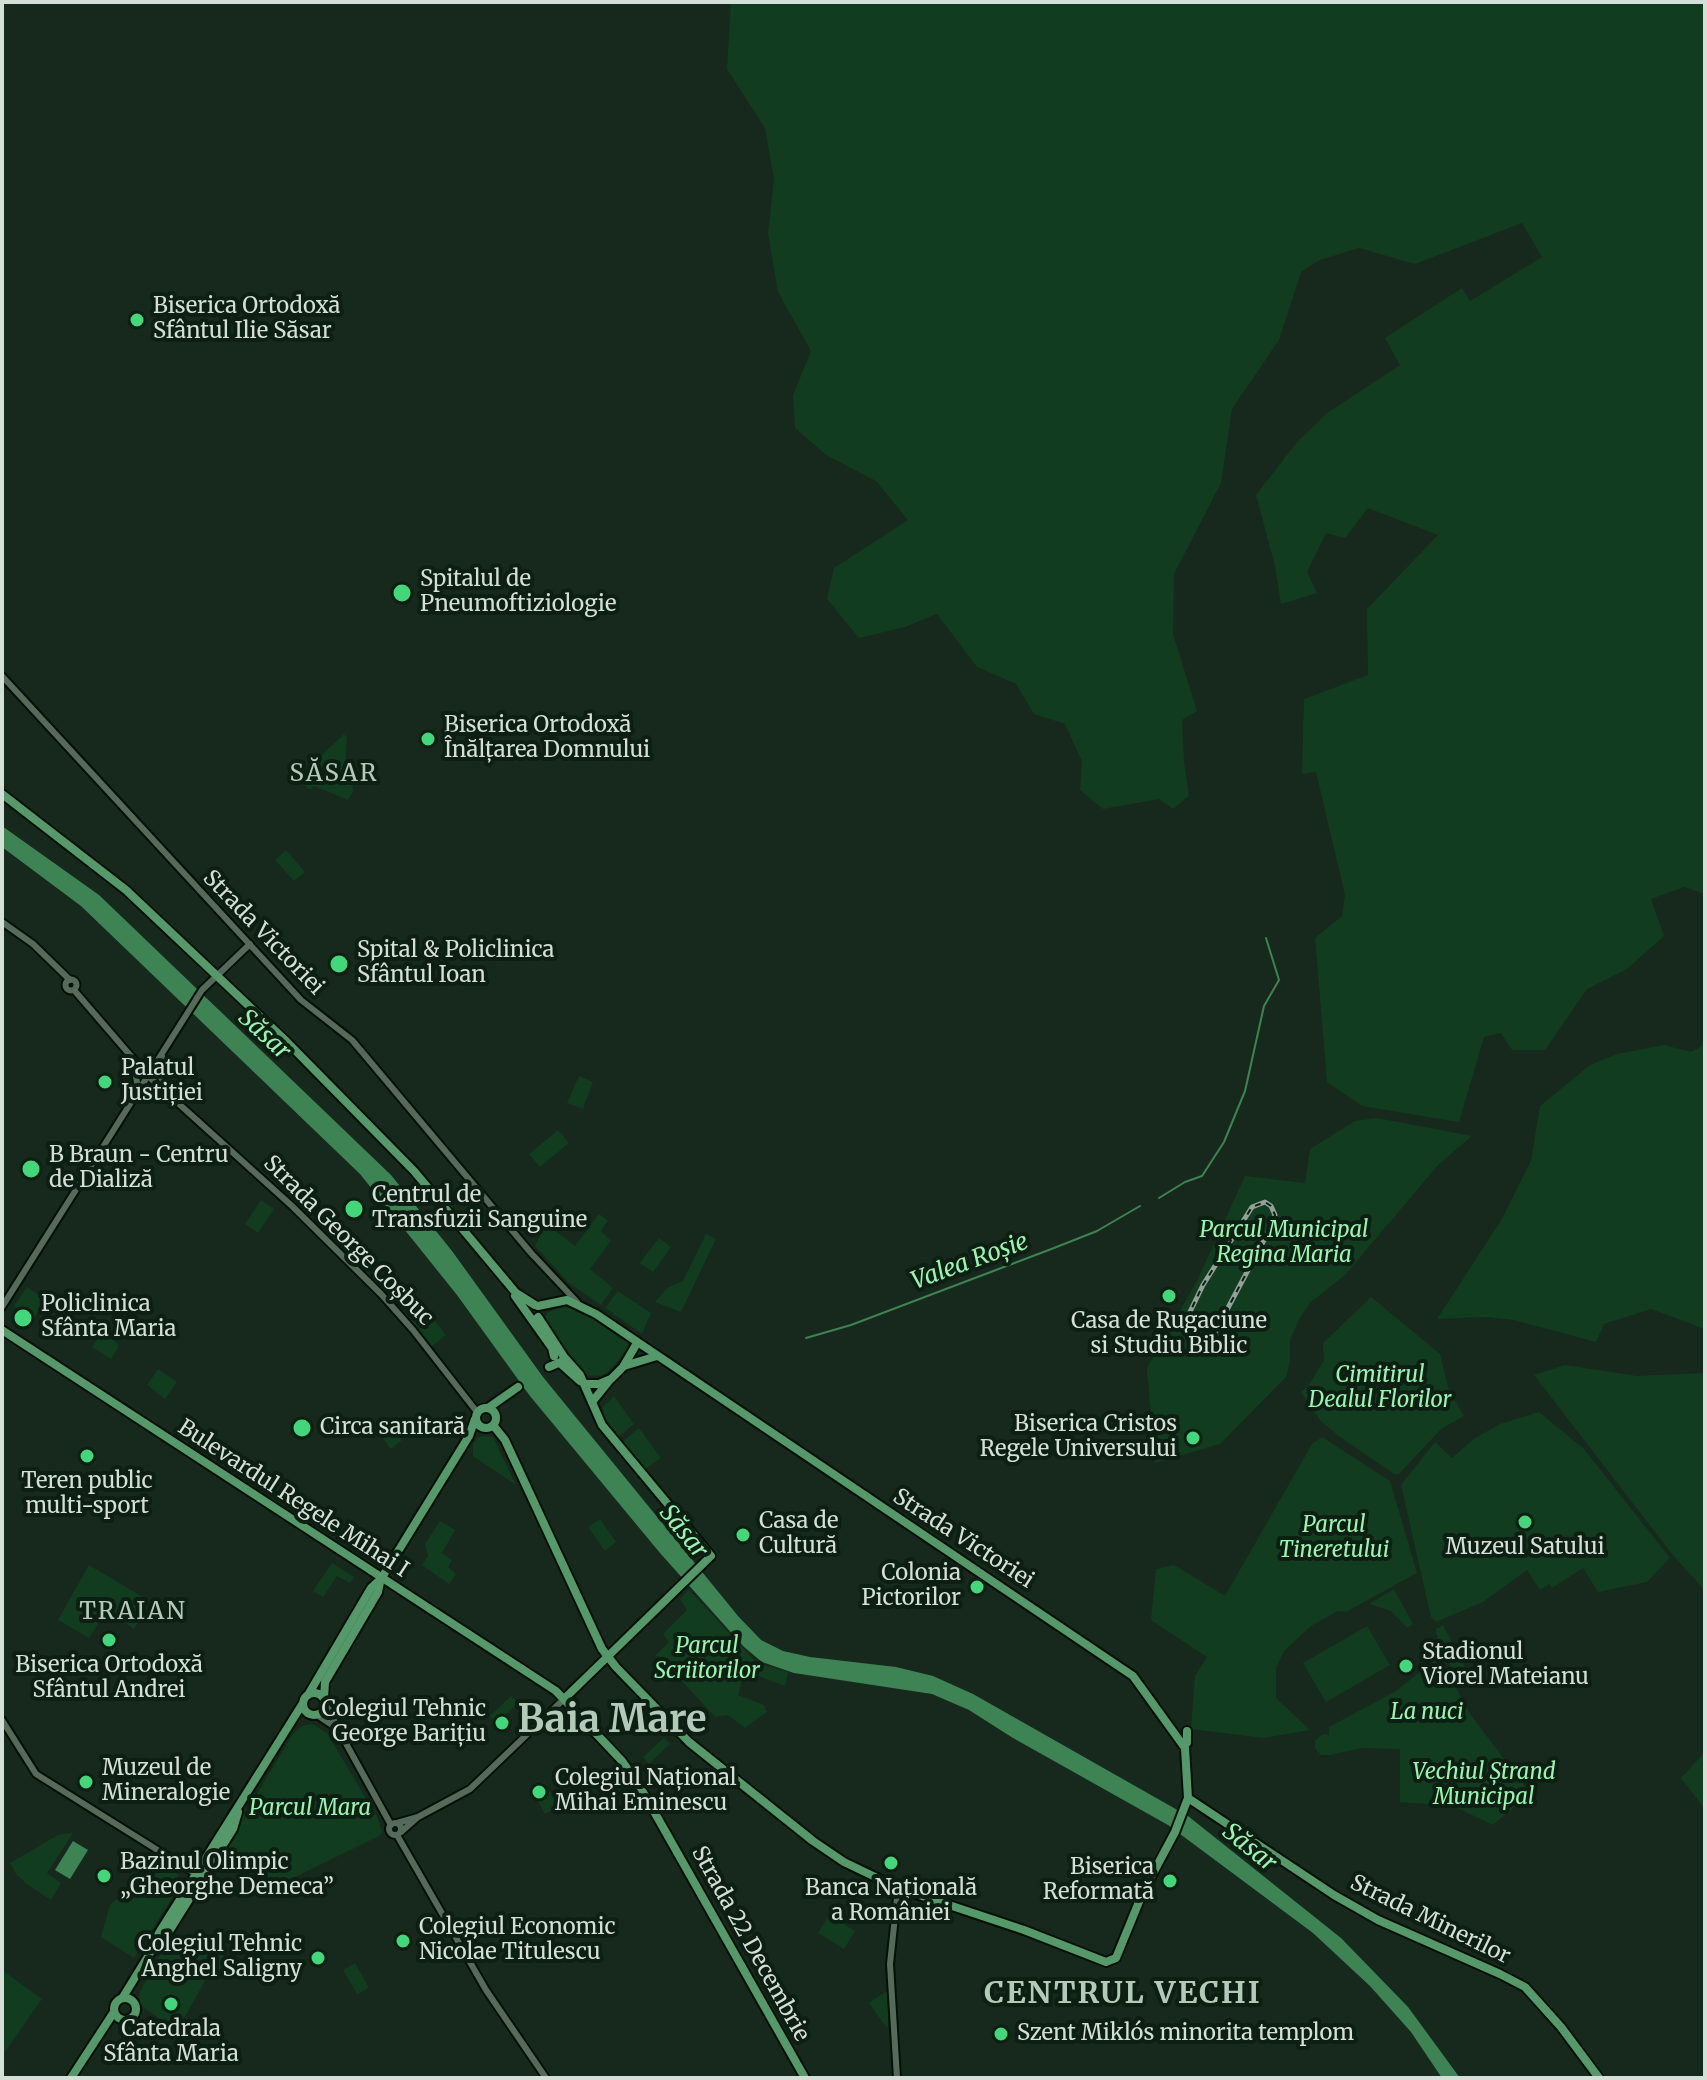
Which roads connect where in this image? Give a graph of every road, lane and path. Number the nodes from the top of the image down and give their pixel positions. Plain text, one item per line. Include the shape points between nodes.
1 (2, 676) edge
2 (2, 794) edge
3 (2, 922) edge
4 (250, 944) junction
5 (217, 976) junction
6 (162, 1056) junction
7 (132, 1059) junction
8 (148, 1076) junction
9 (167, 1092) junction
10 (134, 1098) junction
11 (560, 1286) junction
12 (511, 1288) junction
13 (560, 1300) junction
14 (517, 1301) junction
15 (580, 1304) junction
16 (2, 1307) edge
17 (536, 1311) junction
18 (598, 1318) junction
19 (2, 1330) edge
20 (637, 1343) junction
21 (657, 1356) junction
22 (556, 1360) junction
23 (623, 1367) junction
24 (611, 1379) junction
25 (584, 1384) junction
26 (518, 1387) dead end
27 (504, 1397) junction
28 (592, 1402) junction
29 (488, 1408) junction
30 (476, 1416) junction
31 (491, 1424) junction
32 (469, 1436) junction
33 (381, 1579) junction
34 (607, 1657) junction
35 (306, 1699) junction
36 (324, 1699) junction
37 (564, 1699) junction
38 (315, 1715) junction
39 (2, 1720) edge
40 (291, 1725) junction
41 (338, 1729) junction
42 (1187, 1731) dead end
43 (1183, 1745) junction
44 (639, 1785) joint
45 (1187, 1803) junction
46 (418, 1817) junction
47 (394, 1824) junction
48 (399, 1834) junction
49 (198, 1876) junction
50 (898, 1888) junction
51 (134, 1980) junction
52 (123, 1997) junction
53 (134, 2001) junction
54 (117, 2015) junction
55 (71, 2078) edge
56 (546, 2078) edge
57 (805, 2078) edge
58 (897, 2078) edge
59 (1599, 2078) edge

1 - 4 street, Strada Victoriei
2 - 5 main road via 126,890
3 - 7 street, Strada George Coșbuc via 59,970 68,981 67,989 75,988
4 - 5 street
4 - 11 street, Strada Victoriei via 310,1009 363,1051
5 - 6 street via 202,990
5 - 12 main road via 393,1148
6 - 8 street
6 - 9 street
7 - 8 street, Strada George Coșbuc
7 - 10 street
8 - 9 street, Strada George Coșbuc
8 - 10 street
9 - 30 street, Strada George Coșbuc via 381,1294
10 - 16 street
11 - 13 street
11 - 15 street, Strada Victoriei
12 - 14 main road
12 - 17 main road
13 - 15 main road, Strada Victoriei
13 - 17 main road, Strada Victoriei
14 - 17 main road
14 - 22 main road
15 - 18 main road, Strada Victoriei
17 - 18 main road, Strada Victoriei via 564,1303
17 - 22 main road
18 - 20 main road, Strada Victoriei
19 - 33 main road, Bulevardul Regele Mihai I
20 - 21 main road, Strada Victoriei
20 - 23 main road
21 - 23 main road
21 - 43 main road, Strada Victoriei via 1127,1670
22 - 25 main road
23 - 24 main road
24 - 25 main road
24 - 28 main road
25 - 28 main road
26 - 27 main road
27 - 29 main road
27 - 31 main road
28 - 34 main road via 608,1434 711,1556
29 - 30 main road
29 - 31 main road via 494,1411
30 - 31 main road via 479,1426
30 - 32 main road
31 - 32 main road
31 - 34 main road via 505,1440
32 - 33 main road
33 - 35 main road
33 - 36 main road via 323,1687
33 - 37 main road, Bulevardul Regele Mihai I
34 - 37 main road
34 - 50 main road via 689,1742 829,1854
35 - 36 main road via 315,1693
35 - 38 main road via 305,1710
35 - 40 main road
36 - 38 main road via 324,1709
36 - 41 street
37 - 44 main road, Bulevardul Regele Mihai I
37 - 46 street via 470,1789
38 - 40 main road
38 - 41 street
39 - 49 street via 36,1774
40 - 49 main road via 240,1807 233,1829
41 - 47 street
42 - 43 main road
43 - 45 main road, Strada Victoriei
44 - 57 main road, Strada 22 Decembrie
45 - 50 main road via 1116,1958 1109,1962
45 - 59 main road, Strada Minerilor via 1375,1919 1525,1987
46 - 47 street
46 - 48 street
47 - 48 street via 390,1832
48 - 56 street via 486,1990
49 - 51 main road via 163,1941
50 - 58 street via 890,1964
51 - 52 main road
51 - 53 main road
52 - 53 main road
52 - 54 main road via 115,2003
53 - 54 main road via 134,2015
54 - 55 main road

